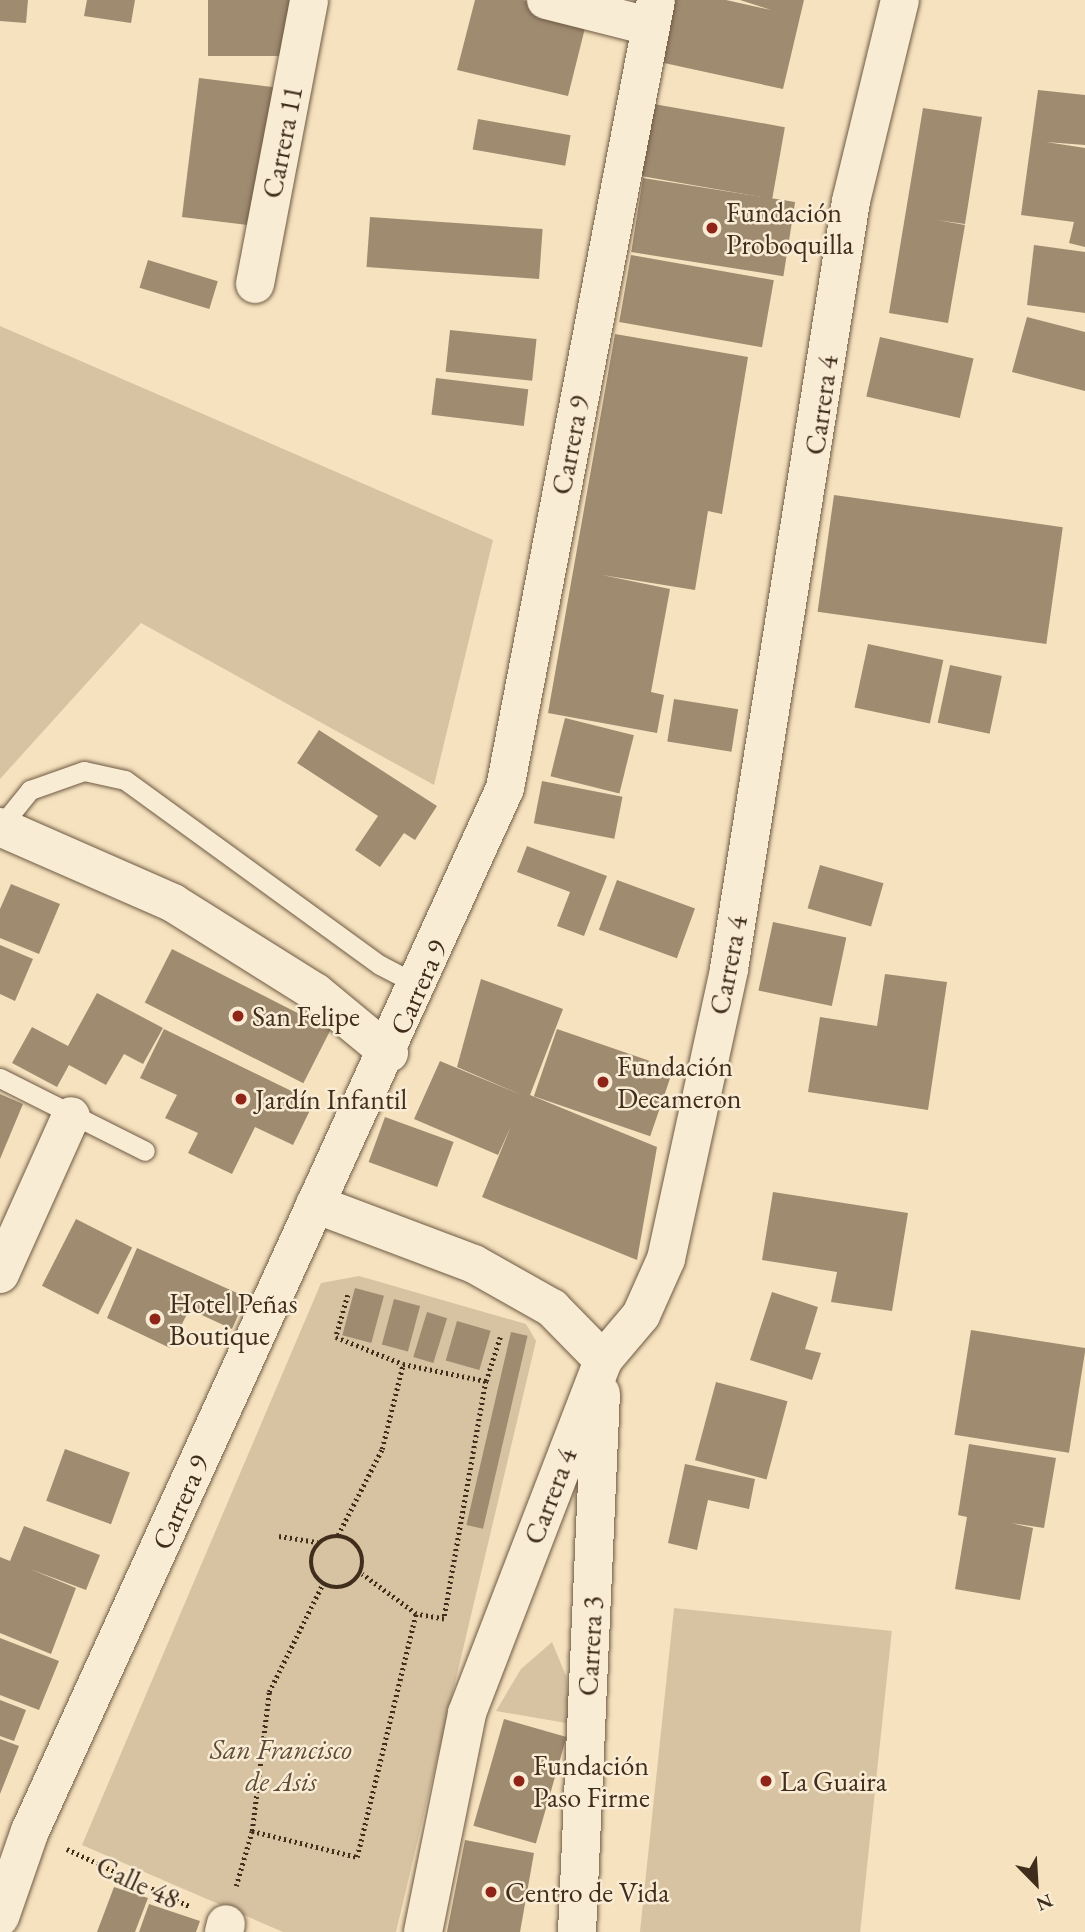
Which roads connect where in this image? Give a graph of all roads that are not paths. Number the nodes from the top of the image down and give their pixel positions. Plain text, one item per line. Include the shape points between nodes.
1 (309, 0) edge
2 (546, 0) edge
3 (900, 0) edge
4 (652, 13) edge
5 (255, 284) dead end
6 (0, 827) edge
7 (420, 986) junction
8 (389, 1053) junction
9 (0, 1078) edge
10 (71, 1116) junction
11 (145, 1151) dead end
12 (314, 1204) junction
13 (0, 1274) edge
14 (603, 1360) junction
15 (16, 1849) edge
16 (0, 1917) edge
17 (423, 1932) edge
18 (577, 1932) edge

1 - 5 street, Carrera 11
2 - 4 street
3 - 14 street, Carrera 4 via 851,201 729,968 666,1259 641,1315
4 - 7 street, Carrera 9 via 505,788
6 - 7 lane via 30,790 84,771 125,780 380,965
6 - 8 street via 173,904 315,992
7 - 8 street, Carrera 9
8 - 12 street, Carrera 9
9 - 10 lane
10 - 11 lane
10 - 13 street
12 - 14 street via 474,1264 552,1307
12 - 15 street, Carrera 9
14 - 17 street, Carrera 4 via 467,1713
14 - 18 street, Carrera 3
15 - 16 street, Carrera 9

